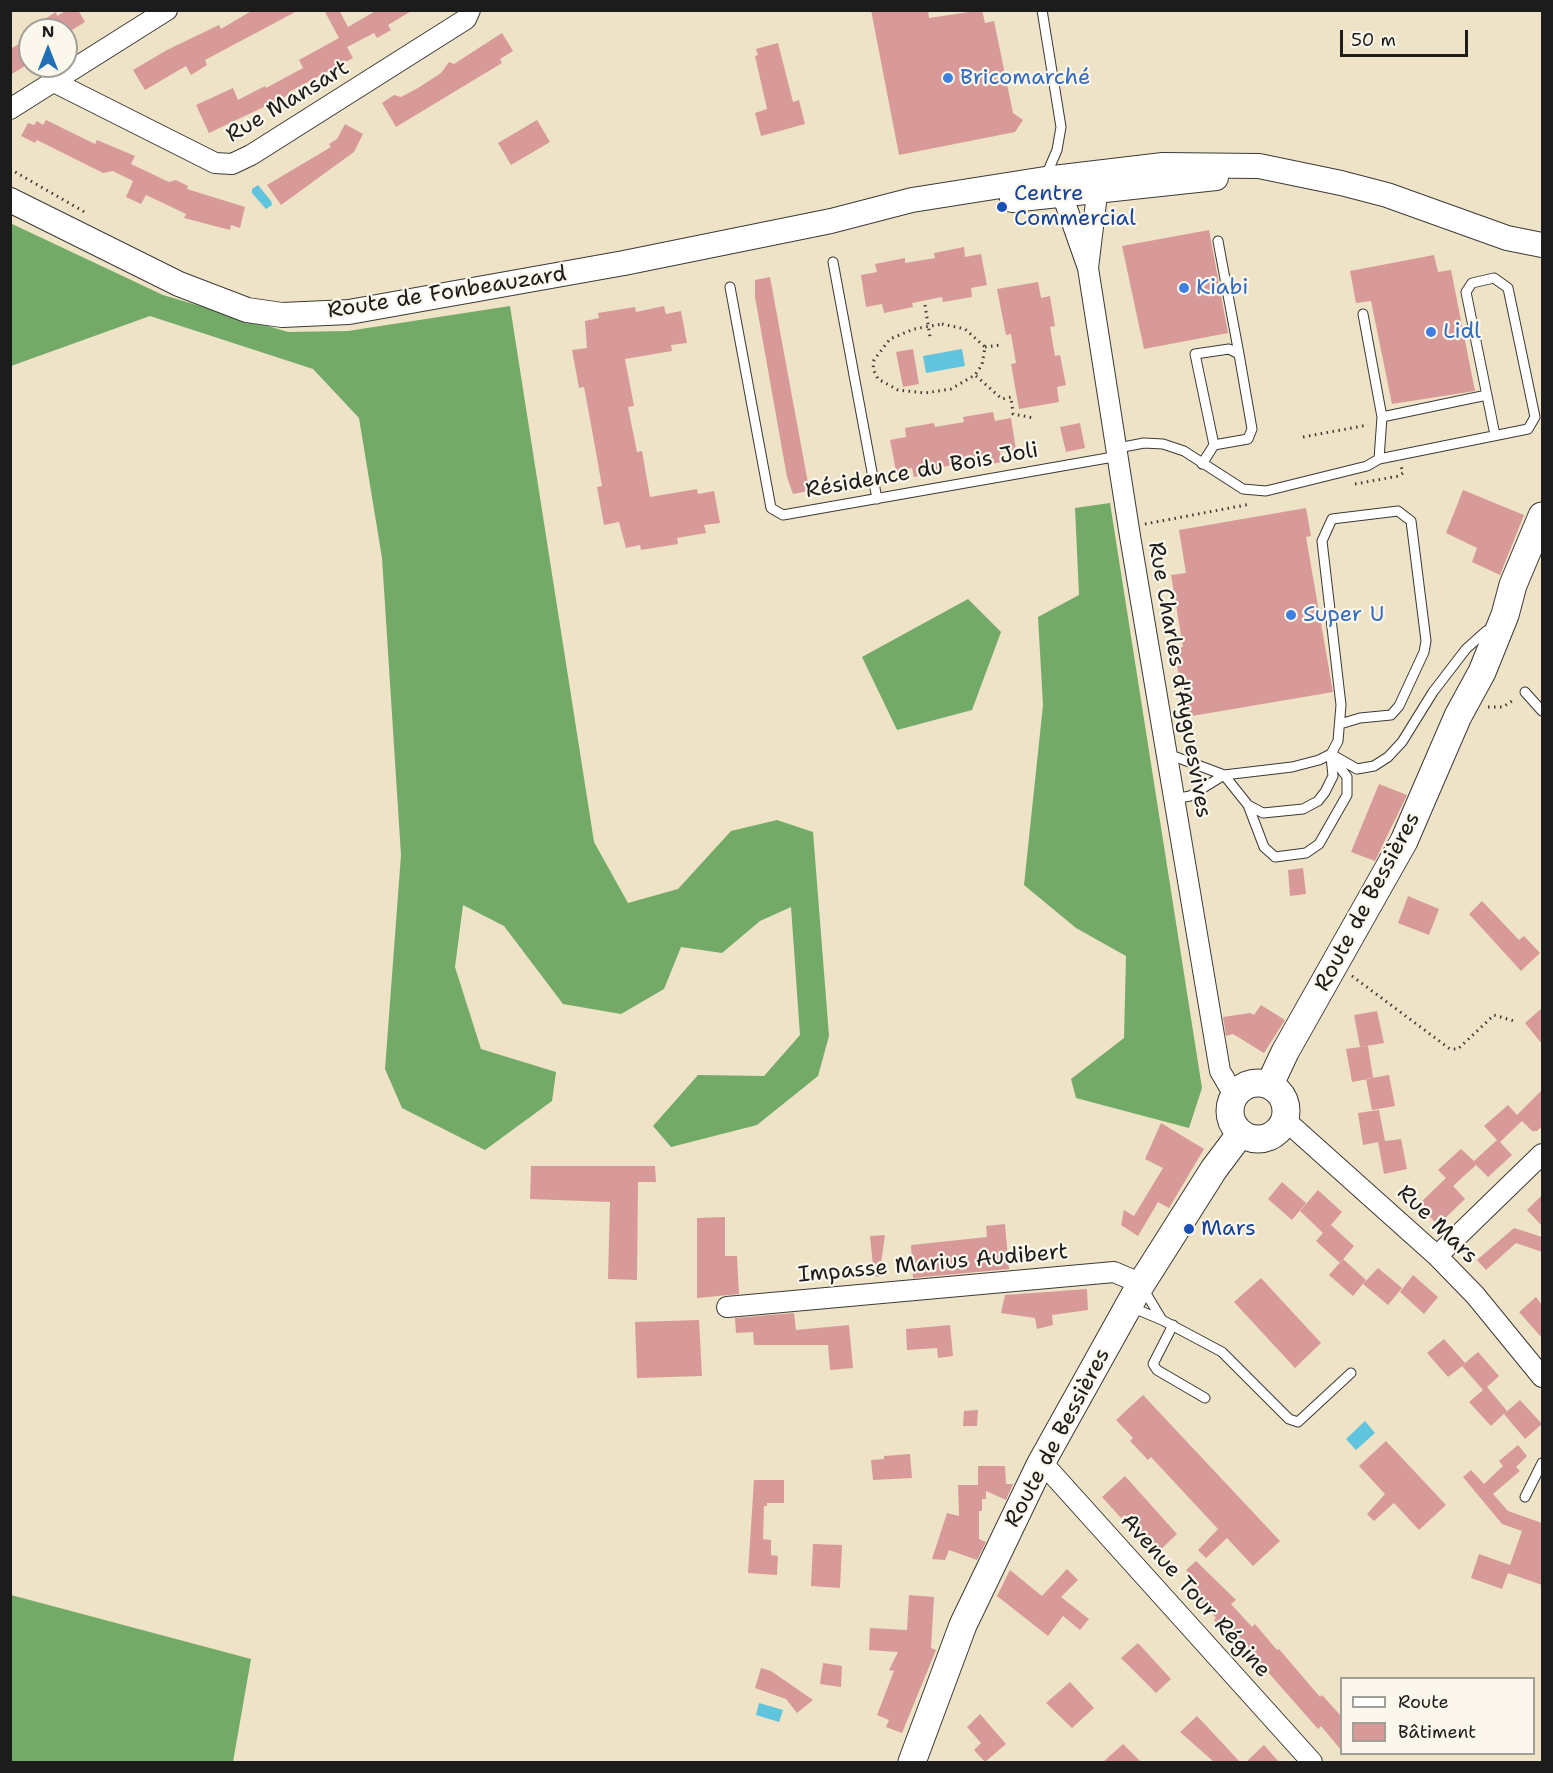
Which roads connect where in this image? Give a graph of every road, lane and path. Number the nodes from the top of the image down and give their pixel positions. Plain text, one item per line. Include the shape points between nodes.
1 (167, 10) edge
2 (470, 10) edge
3 (1042, 10) edge
4 (54, 82) junction
5 (10, 109) edge
6 (10, 169) edge
7 (1068, 187) junction
8 (10, 200) edge
9 (90, 215) dead end
10 (1507, 238) junction
11 (1218, 241) dead end
12 (1542, 245) edge
13 (1542, 258) edge
14 (833, 262) dead end
15 (1088, 268) junction
16 (730, 287) dead end
17 (925, 305) dead end
18 (1363, 315) dead end
19 (928, 326) junction
20 (930, 337) dead end
21 (1000, 345) dead end
22 (985, 347) junction
23 (1239, 354) junction
24 (975, 375) junction
25 (1487, 395) junction
26 (1382, 417) junction
27 (1035, 418) dead end
28 (1495, 435) junction
29 (1214, 445) junction
30 (1118, 452) junction
31 (1379, 459) junction
32 (1202, 464) junction
33 (877, 499) junction
34 (1542, 516) edge
35 (1512, 585) junction
36 (1486, 631) junction
37 (1525, 692) joint
38 (1462, 708) junction
39 (1542, 711) edge
40 (1340, 724) junction
41 (1330, 754) junction
42 (1168, 759) junction
43 (1224, 775) junction
44 (1174, 799) junction
45 (1248, 805) junction
46 (1336, 964) junction
47 (1514, 1021) dead end
48 (1270, 1084) junction
49 (1234, 1095) junction
50 (1285, 1120) junction
51 (1241, 1133) junction
52 (1542, 1154) edge
53 (1437, 1256) junction
54 (1136, 1293) junction
55 (727, 1307) dead end
56 (1162, 1320) junction
57 (1173, 1326) junction
58 (1351, 1373) dead end
59 (1542, 1377) edge
60 (1205, 1398) dead end
61 (1542, 1463) edge
62 (1040, 1465) junction
63 (1526, 1497) dead end
64 (912, 1762) edge
65 (1312, 1762) edge

1 - 4 street
2 - 4 street, Rue Mansart via 466,19 252,156 232,164 215,163
3 - 7 lane via 1061,127 1056,150
4 - 5 street
6 - 9 path
7 - 8 street, Route de Fonbeauzard via 831,220 349,312 282,315 247,310 179,284
7 - 10 street, Route de Fonbeauzard via 1163,165 1259,166 1387,195
7 - 15 street, Rue Charles d'Ayguesvives
7 - 15 street, Rue Charles d'Ayguesvives
10 - 12 street
10 - 13 street
11 - 23 lane
14 - 33 lane
15 - 30 street, Rue Charles d'Ayguesvives
16 - 33 lane, Résidence du Bois Joli via 771,508 783,516
17 - 19 path
18 - 26 lane
19 - 20 path
19 - 22 path via 942,324 965,329
19 - 24 path via 896,336 880,349 873,369 878,379 898,390 925,393 951,389
21 - 22 path
22 - 24 path via 982,365
23 - 29 lane via 1252,429 1248,439
23 - 29 lane via 1229,349 1195,354
24 - 27 path via 1002,399 1011,397 1013,414
25 - 26 lane
25 - 28 lane
25 - 28 lane, Résidence du Bois Joli via 1466,292 1472,283 1494,278 1508,288 1534,417 1528,429
26 - 31 lane
28 - 31 lane, Résidence du Bois Joli
29 - 32 lane
30 - 32 lane, Résidence du Bois Joli via 1144,443 1163,444 1185,451
30 - 33 lane, Résidence du Bois Joli
30 - 42 street, Rue Charles d'Ayguesvives
31 - 32 lane, Résidence du Bois Joli via 1266,490 1243,489
34 - 35 main road, Route de Bessières
35 - 36 main road, Route de Bessières
35 - 38 main road, Route de Bessières via 1482,672
36 - 38 main road, Route de Bessières
36 - 41 lane via 1466,649 1388,757 1374,766 1357,769
37 - 38 path via 1503,706
37 - 39 lane
38 - 46 main road, Route de Bessières via 1404,841
40 - 40 lane via 1390,714 1399,706 1424,652 1426,641 1411,521 1398,511 1332,519 1322,541
40 - 41 lane via 1338,741
41 - 43 lane via 1292,767
41 - 45 lane via 1333,776 1318,801 1303,809 1263,813
41 - 45 lane via 1347,777 1347,795 1319,844 1306,853 1275,857 1264,847
42 - 43 lane via 1176,757
42 - 44 street, Rue Charles d'Ayguesvives
43 - 44 lane via 1190,796
43 - 45 lane
44 - 49 street, Rue Charles d'Ayguesvives via 1220,1071
46 - 47 path via 1450,1049 1458,1049 1494,1015
46 - 48 main road, Route de Bessières
48 - 49 main road via 1254,1082
48 - 50 main road via 1284,1098
49 - 51 main road via 1231,1119
50 - 51 main road via 1274,1135 1260,1139
50 - 53 street, Rue Mars
51 - 54 main road, Route de Bessières
52 - 53 street
53 - 59 street, Rue Mars via 1475,1294
54 - 55 street, Impasse Marius Audibert via 1114,1272
54 - 56 lane
54 - 56 lane via 1147,1295
54 - 62 main road, Route de Bessières
56 - 57 lane
57 - 58 lane via 1222,1352 1289,1419 1298,1422
57 - 60 lane via 1153,1364
61 - 63 lane
62 - 64 main road, Route de Bessières via 963,1625
62 - 65 street, Avenue Tour Régine via 1056,1478

